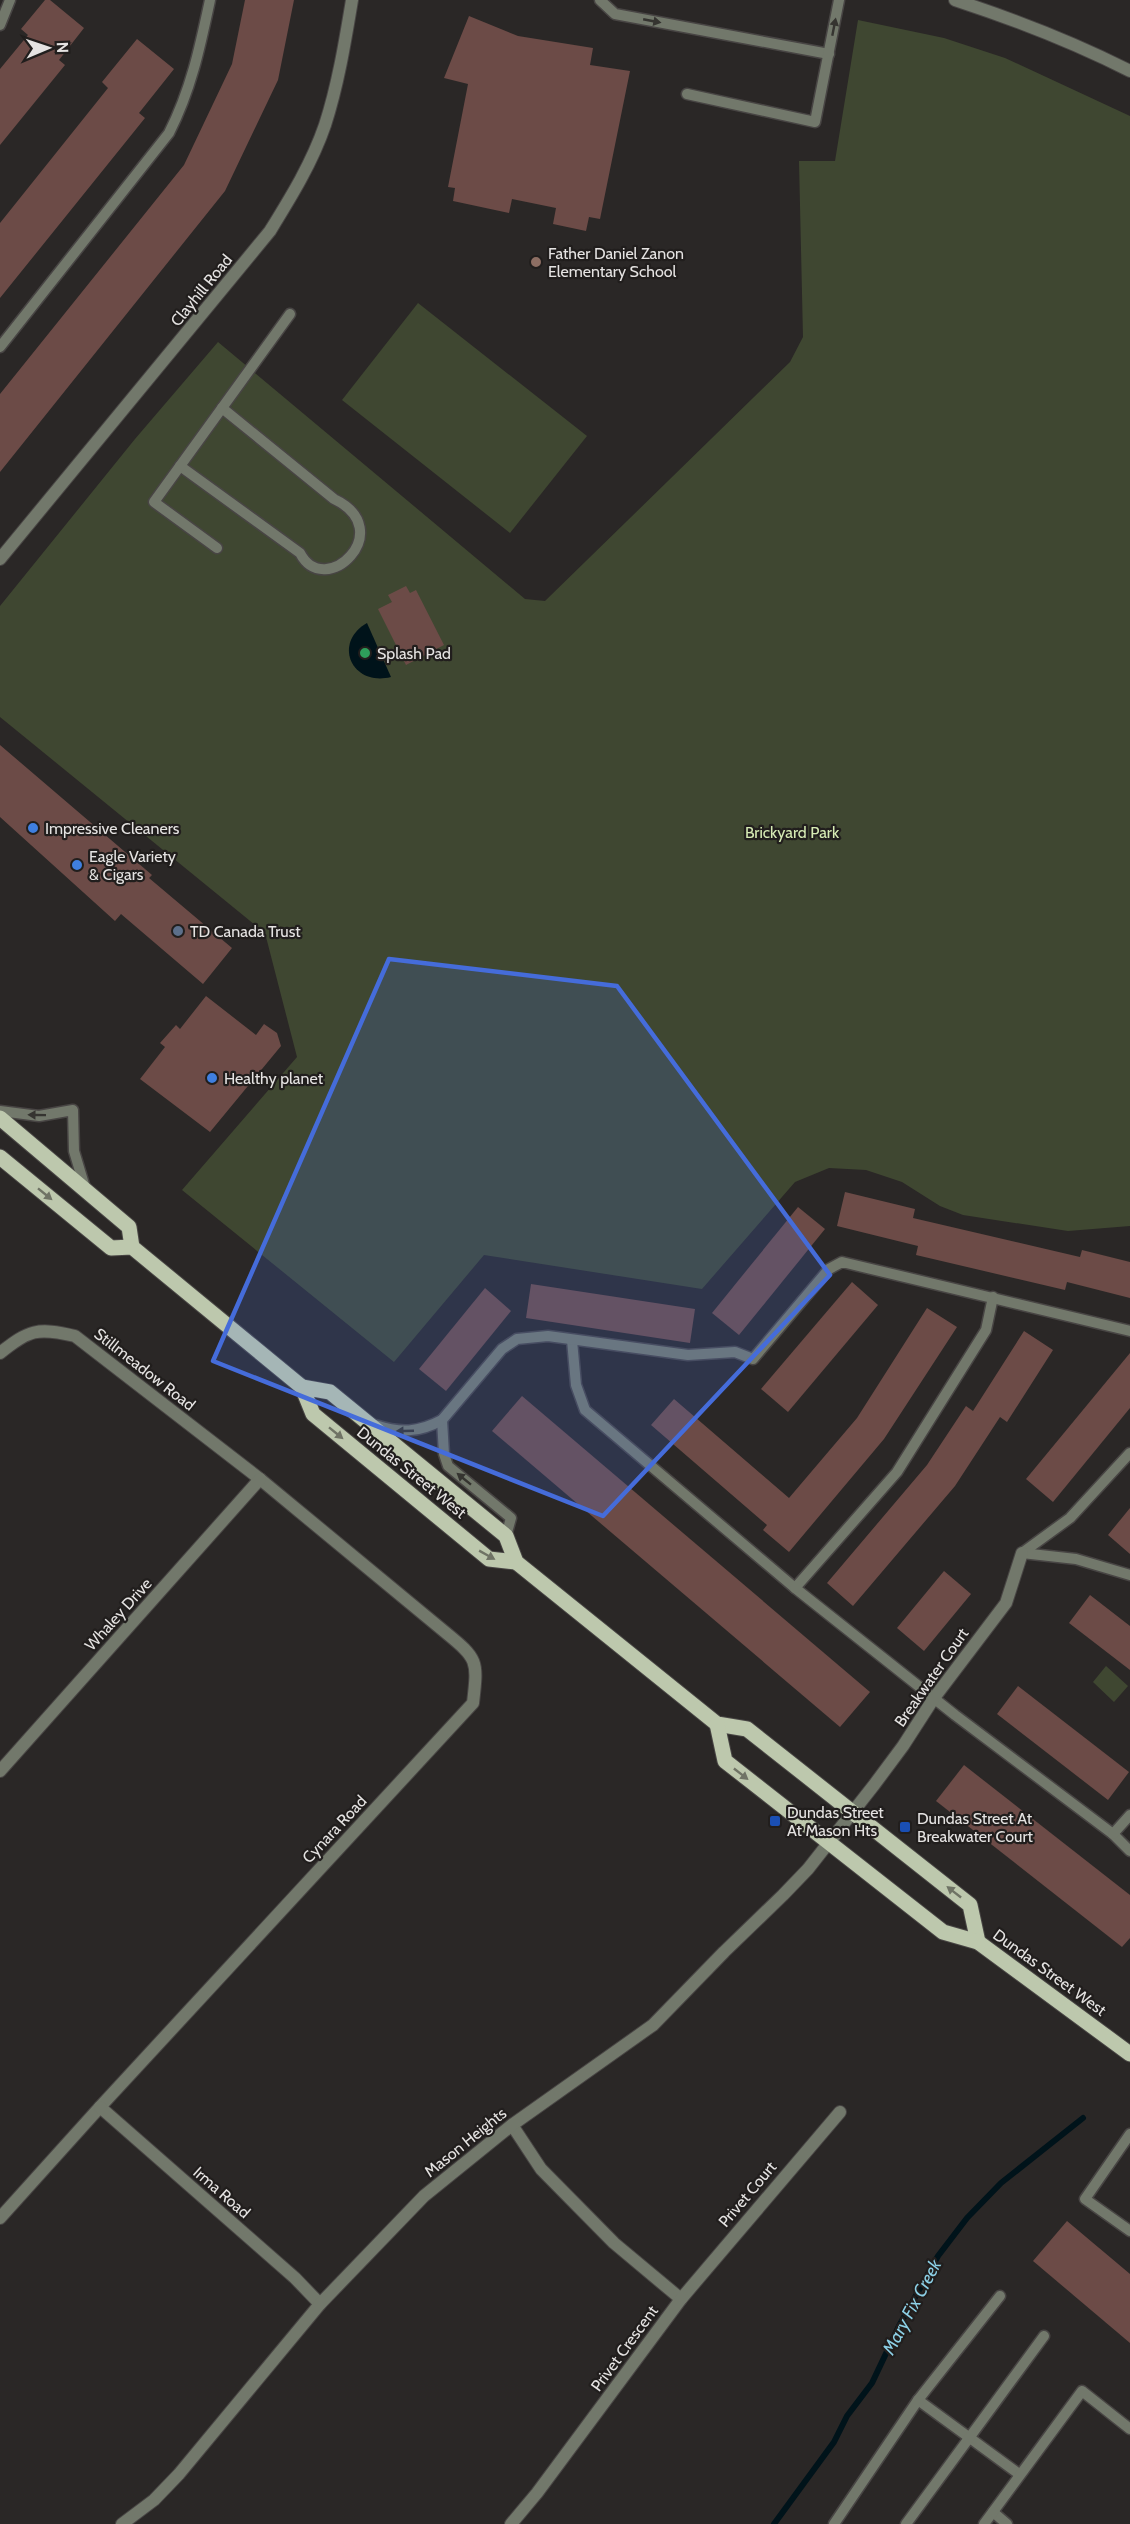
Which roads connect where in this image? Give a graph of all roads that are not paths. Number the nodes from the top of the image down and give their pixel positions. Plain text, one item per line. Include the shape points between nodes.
1 (10, 0) edge
2 (210, 0) edge
3 (352, 0) edge
4 (600, 0) edge
5 (839, 0) edge
6 (955, 0) edge
7 (0, 25) edge
8 (829, 54) junction
9 (1130, 71) edge
10 (687, 94) dead end
11 (290, 314) dead end
12 (0, 347) edge
13 (222, 408) junction
14 (180, 466) junction
15 (217, 548) dead end
16 (0, 559) edge
17 (0, 1111) edge
18 (0, 1118) edge
19 (0, 1157) edge
20 (86, 1191) junction
21 (132, 1247) junction
22 (993, 1297) junction
23 (1130, 1331) edge
24 (572, 1340) junction
25 (0, 1353) edge
26 (302, 1387) junction
27 (442, 1420) junction
28 (366, 1422) junction
29 (1130, 1453) edge
30 (260, 1479) junction
31 (506, 1536) junction
32 (1022, 1554) junction
33 (516, 1562) junction
34 (1130, 1575) edge
35 (795, 1588) junction
36 (934, 1698) junction
37 (717, 1724) junction
38 (0, 1771) edge
39 (852, 1812) junction
40 (1130, 1815) edge
41 (1113, 1834) junction
42 (828, 1842) junction
43 (1130, 1851) edge
44 (978, 1942) junction
45 (1130, 2054) edge
46 (100, 2107) junction
47 (840, 2112) dead end
48 (512, 2125) junction
49 (1130, 2134) edge
50 (0, 2218) edge
51 (1130, 2231) edge
52 (1000, 2296) dead end
53 (681, 2299) junction
54 (320, 2304) junction
55 (1044, 2336) dead end
56 (918, 2400) junction
57 (1130, 2429) edge
58 (970, 2438) junction
59 (1019, 2474) junction
60 (993, 2512) junction
61 (122, 2524) edge
62 (511, 2524) edge
63 (834, 2524) edge
64 (906, 2524) edge
65 (984, 2524) edge
66 (1007, 2524) edge

1 - 7 lane
2 - 12 lane via 195,71 170,133
3 - 16 street, Clayhill Road via 325,126 282,212 189,332
4 -> 8 lane via 615,14
8 -> 5 lane
6 - 9 street via 1071,41
8 - 10 lane via 815,122
11 - 13 lane
13 - 14 lane
13 - 14 lane via 355,514 360,528 359,543 351,556 332,569 312,568 300,553
14 - 15 lane via 154,502
20 -> 17 lane via 74,1151 73,1110 39,1116
18 - 20 main road, Dundas Street West
19 -> 21 main road, Dundas Street West via 111,1248
20 - 21 main road, Dundas Street West via 129,1227
21 - 26 main road, Dundas Street West
22 - 23 lane
22 - 24 lane via 842,1262 829,1269 753,1359 735,1352 688,1355
22 - 35 lane via 986,1330 897,1472
24 - 27 lane via 548,1336 517,1339 502,1349
24 - 35 lane via 576,1385 585,1410
25 - 30 street, Stillmeadow Road via 25,1334 51,1330 75,1336
26 - 28 main road, Dundas Street West via 330,1392
26 -> 33 main road, Dundas Street West via 313,1414 480,1552 489,1559
27 -> 28 lane via 410,1432
31 -> 27 lane via 511,1518 448,1466
28 - 31 main road, Dundas Street West
29 - 32 lane via 1070,1518
30 - 38 street, Whaley Drive
30 - 46 street, Cynara Road via 471,1653 477,1669 473,1703
31 - 33 main road, Dundas Street West
32 - 34 lane via 1076,1559
32 - 36 street, Breakwater Court via 1006,1603
33 - 37 main road, Dundas Street West
35 - 36 lane
36 - 39 street, Breakwater Court
36 - 41 lane
37 - 39 main road, Dundas Street West via 747,1729
37 -> 42 main road, Dundas Street West via 725,1761
39 - 42 street, Mason Heights
44 -> 39 main road, Dundas Street West via 970,1905
40 - 41 lane
41 - 43 lane
42 - 44 main road, Dundas Street West via 943,1932
42 - 48 street, Mason Heights via 783,1895 653,2025
44 - 45 main road, Dundas Street West
46 - 50 street, Cynara Road
46 - 54 street, Irma Road
47 - 53 street, Privet Court
48 - 53 street, Privet Crescent via 541,2169 614,2243
48 - 54 street, Mason Heights via 424,2196
49 - 51 lane via 1085,2199
52 - 56 lane
53 - 62 street, Privet Crescent
54 - 61 street, Mason Heights via 179,2474 154,2500
55 - 58 lane
56 - 58 lane
56 - 63 lane
57 - 59 lane via 1082,2391
58 - 59 lane
58 - 64 lane
59 - 60 lane
60 - 65 lane
60 - 66 lane

